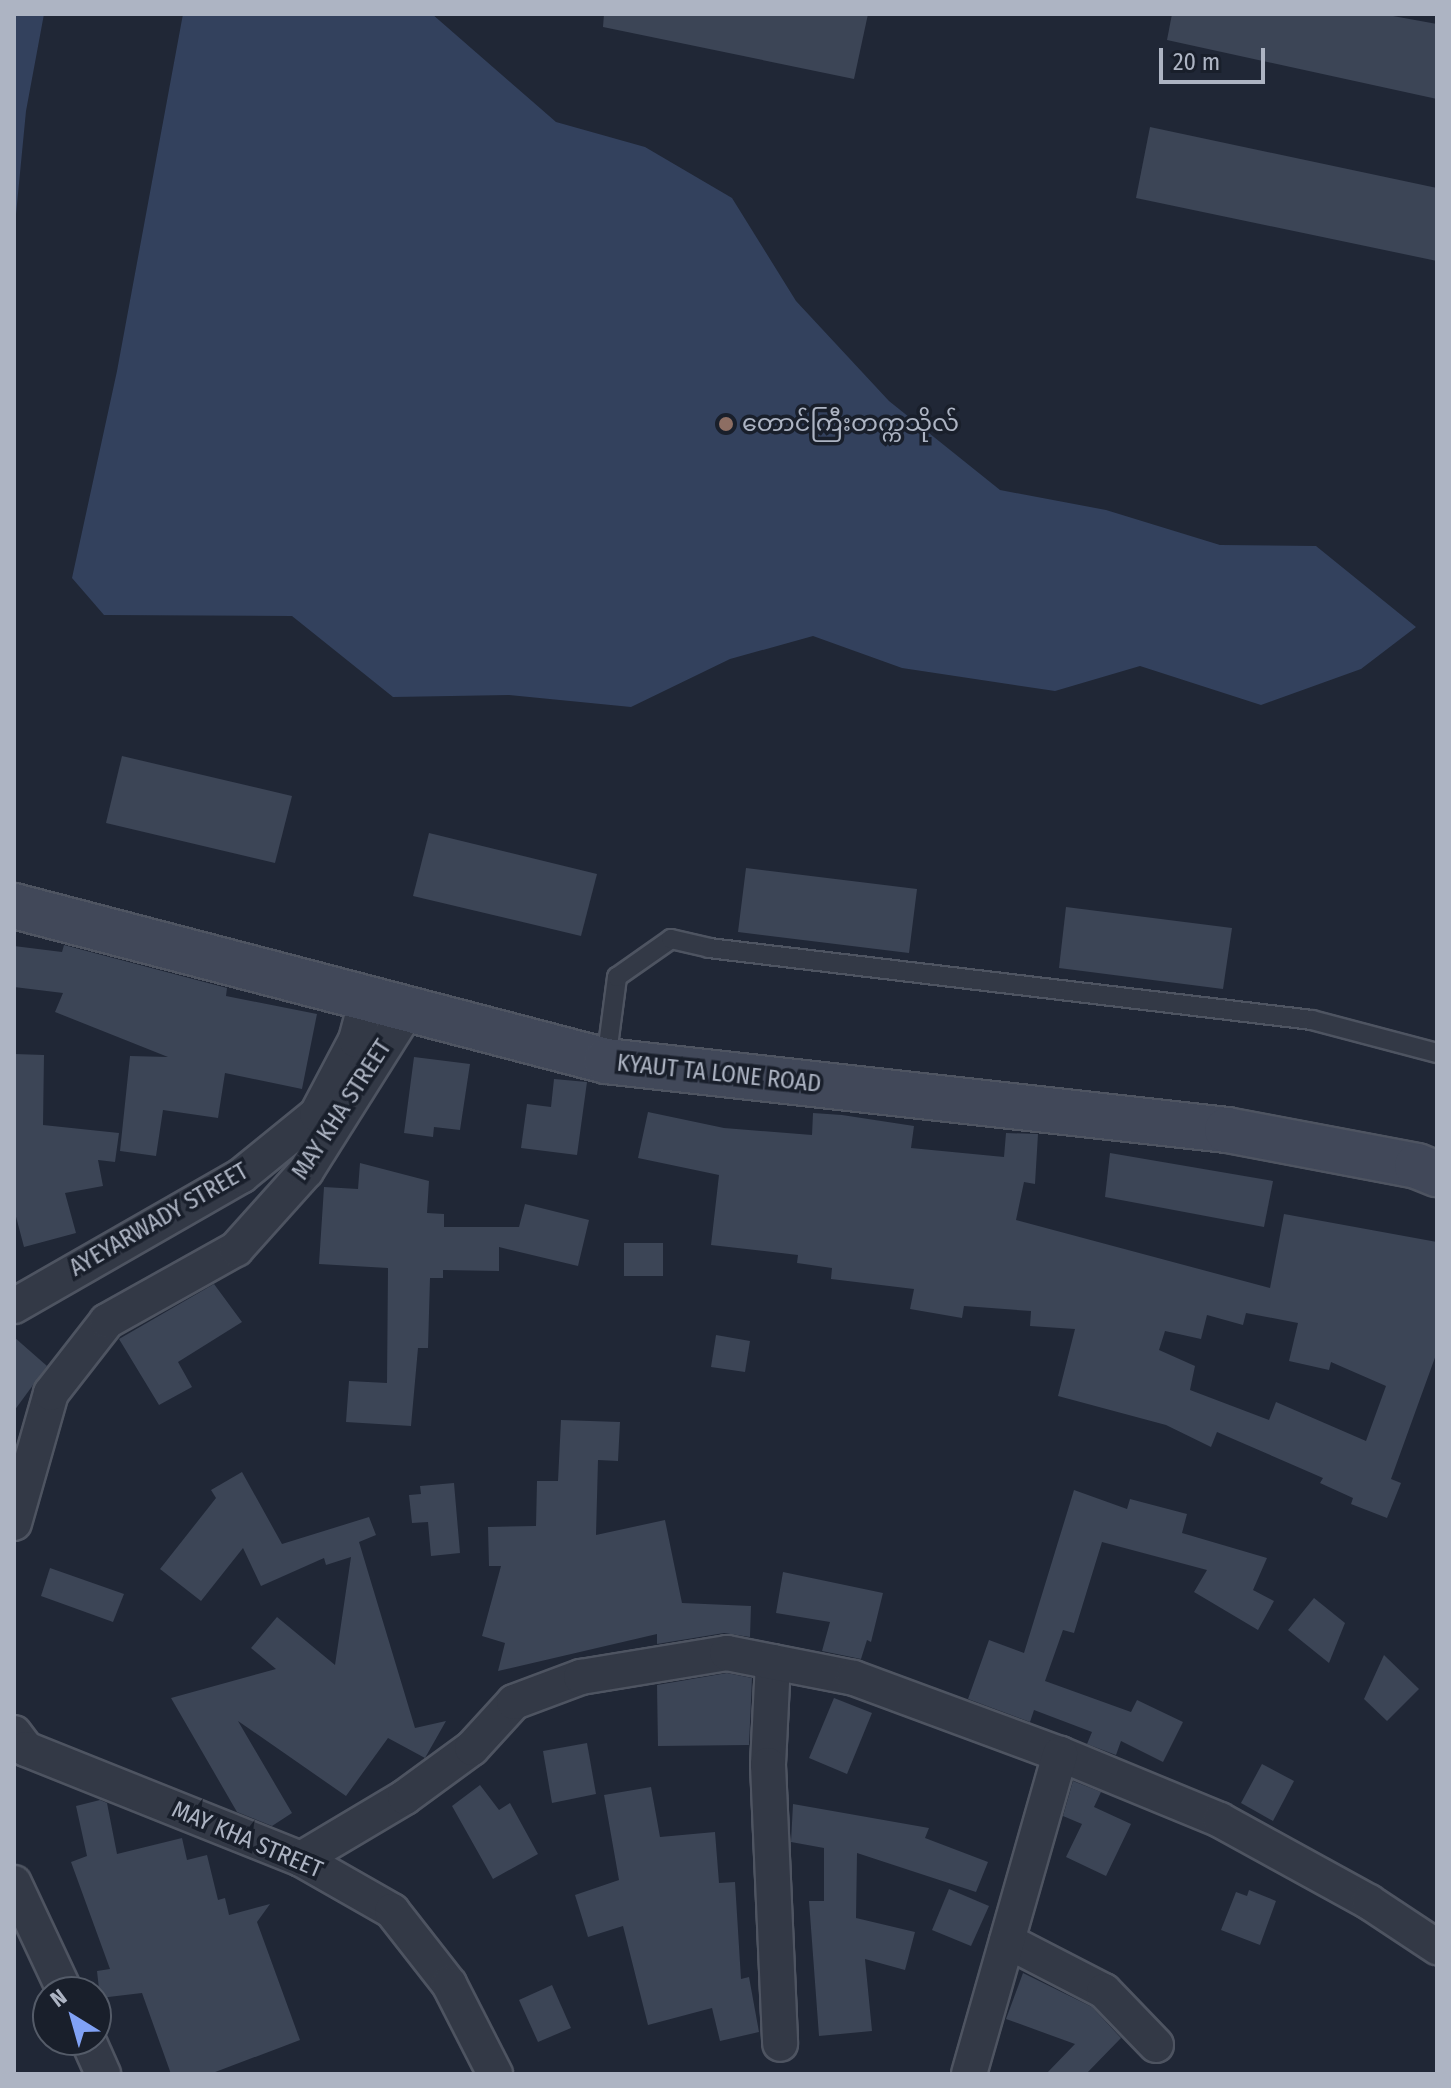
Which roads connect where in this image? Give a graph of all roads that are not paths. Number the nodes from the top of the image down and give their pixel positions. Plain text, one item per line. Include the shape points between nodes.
1 (14, 906) edge
2 (386, 1007) junction
3 (1437, 1053) edge
4 (606, 1061) junction
5 (1437, 1174) edge
6 (14, 1306) edge
7 (14, 1523) edge
8 (773, 1662) junction
9 (14, 1733) edge
10 (1060, 1754) junction
11 (301, 1859) junction
12 (14, 1883) edge
13 (1007, 1941) junction
14 (1437, 1947) edge
15 (58, 1976) edge
16 (780, 2044) dead end
17 (1156, 2045) dead end
18 (495, 2074) edge
19 (969, 2074) edge

1 - 2 main road, KYAUT TA LONE ROAD
2 - 4 main road, KYAUT TA LONE ROAD
2 - 6 street, AYEYARWADY STREET via 356,1040 317,1114 241,1176
2 - 7 street, MAY KHA STREET via 306,1171 236,1249 107,1321 51,1393
3 - 4 lane via 1312,1020 709,948 671,939 617,977
4 - 5 main road, KYAUT TA LONE ROAD via 1227,1130
8 - 10 street via 854,1678
8 - 11 street via 727,1653 581,1677 514,1702 472,1748 405,1797
8 - 16 street via 768,1765
9 - 11 street, MAY KHA STREET via 26,1749
10 - 13 street
10 - 14 street via 1220,1820 1369,1902
11 - 18 street, MAY KHA STREET via 392,1911 449,1984
12 - 15 street
13 - 17 street via 1104,1991
13 - 19 street

